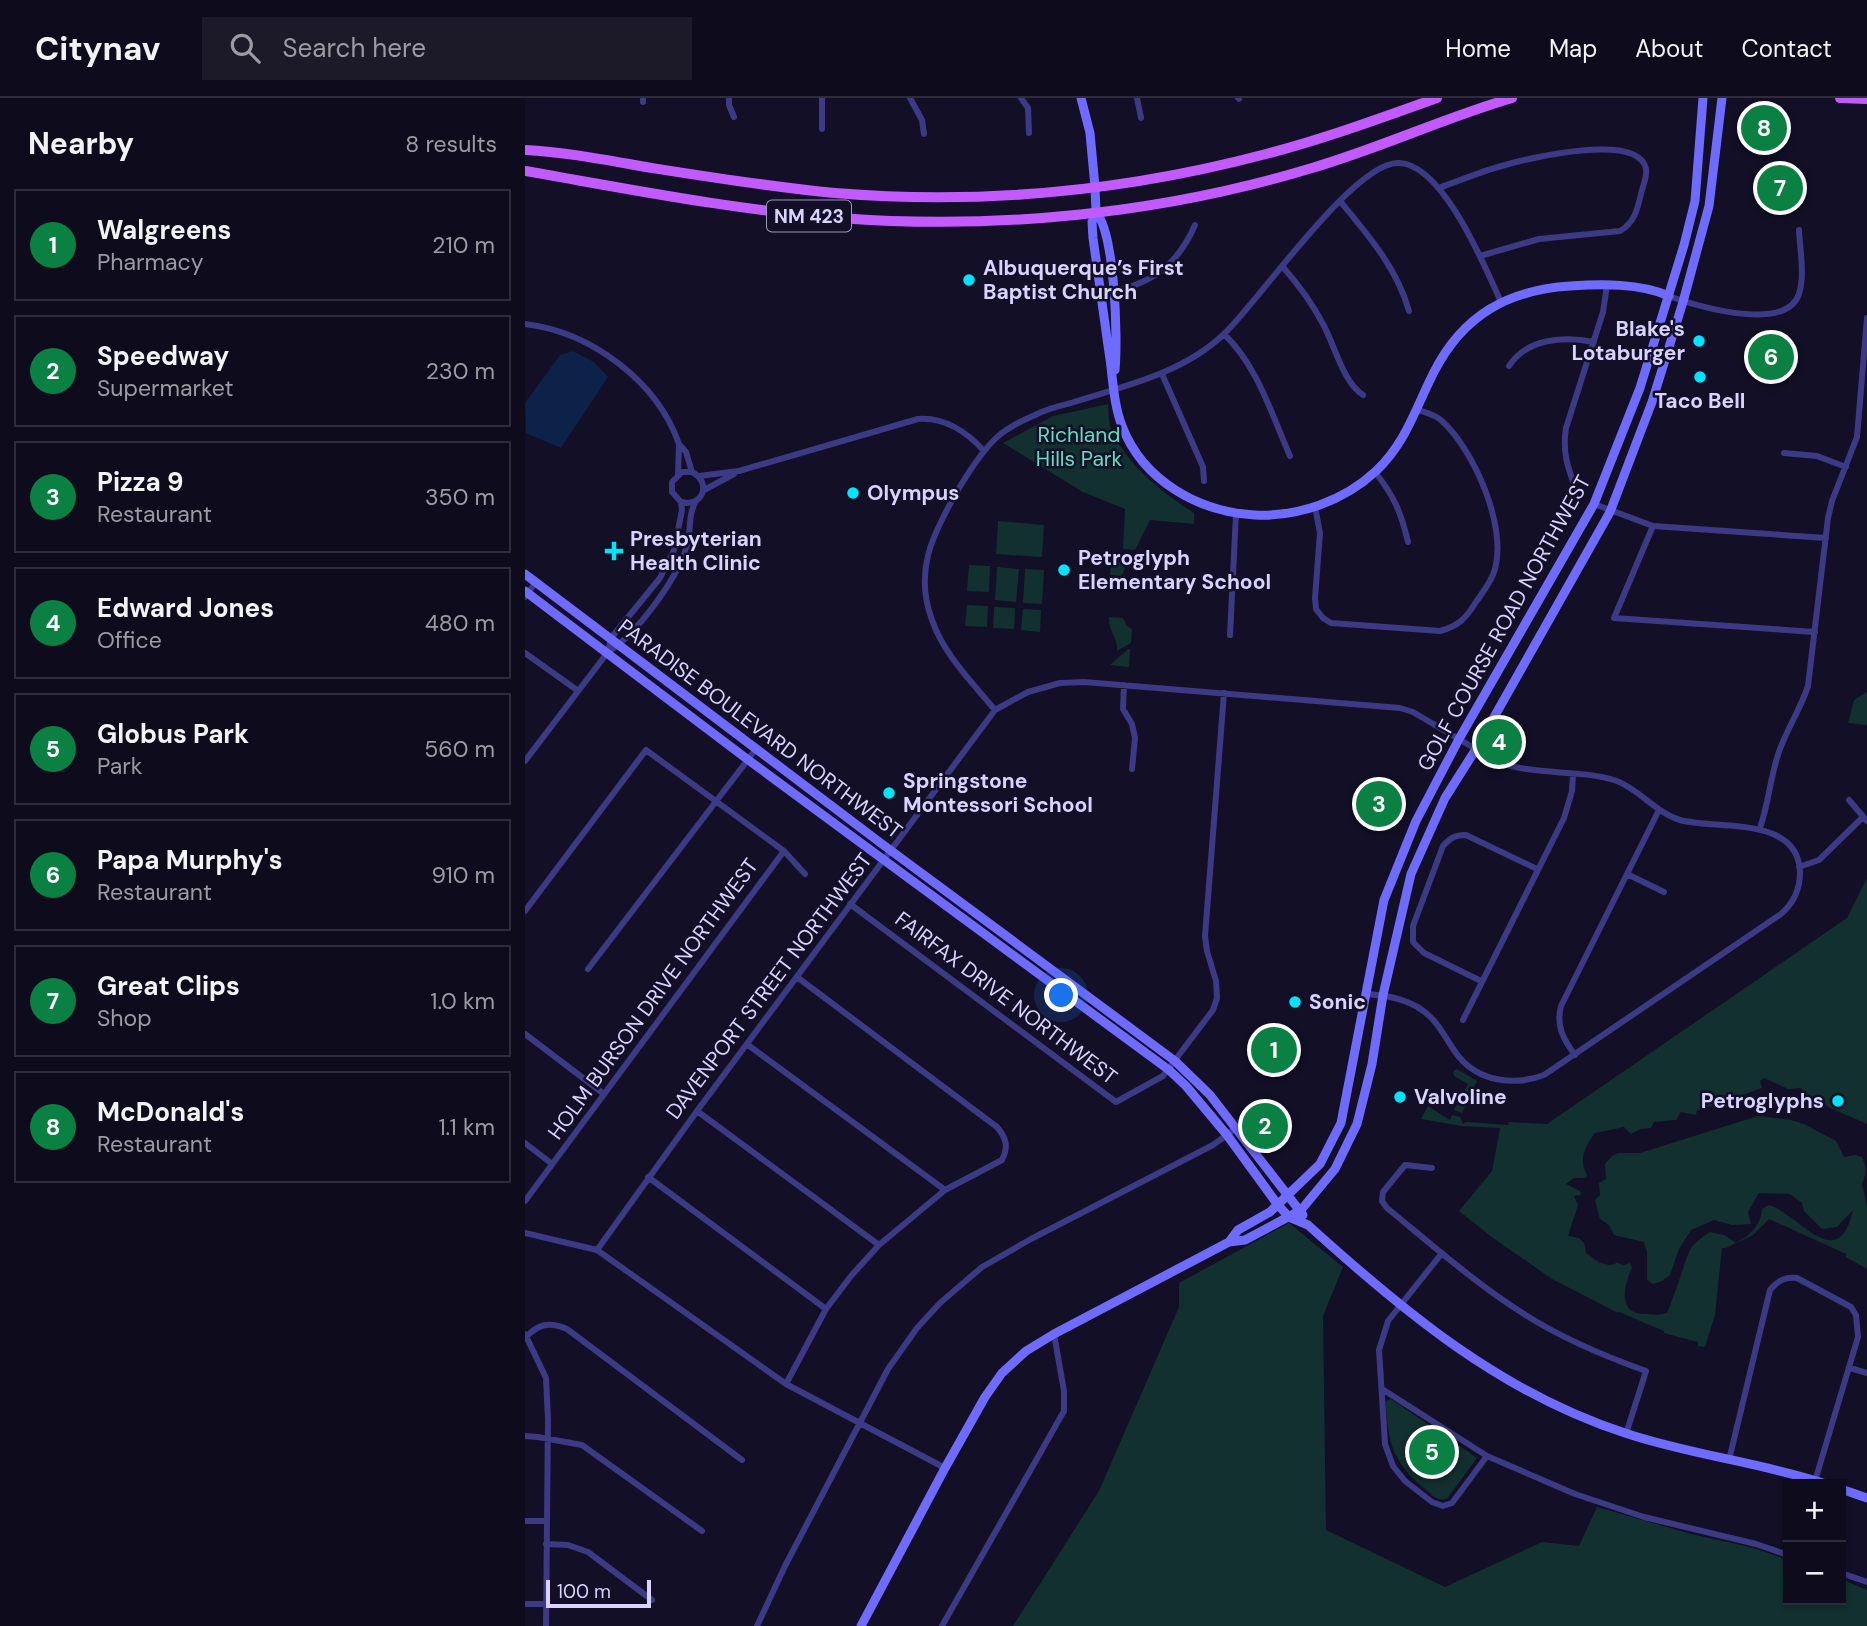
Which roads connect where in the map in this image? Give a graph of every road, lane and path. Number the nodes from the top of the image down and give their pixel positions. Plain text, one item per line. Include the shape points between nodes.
1 (729, 98) edge
2 (822, 98) edge
3 (910, 98) edge
4 (1021, 98) edge
5 (1081, 98) edge
6 (1137, 98) edge
7 (1437, 98) edge
8 (1512, 98) edge
9 (1703, 98) edge
10 (1722, 98) edge
11 (1840, 98) edge
12 (1867, 99) edge
13 (734, 117) dead end
14 (1142, 118) dead end
15 (822, 129) dead end
16 (1029, 133) dead end
17 (924, 134) dead end
18 (525, 144) edge
19 (525, 150) edge
20 (580, 156) junction
21 (525, 171) edge
22 (1095, 187) junction
23 (1439, 188) junction
24 (1340, 201) junction
25 (1096, 212) junction
26 (1195, 225) dead end
27 (1799, 230) dead end
28 (1480, 256) junction
29 (1282, 266) junction
30 (1607, 285) junction
31 (1114, 293) junction
32 (1101, 296) junction
33 (1669, 296) junction
34 (1501, 302) junction
35 (1683, 302) junction
36 (1409, 311) dead end
37 (1867, 318) edge
38 (525, 324) edge
39 (1224, 334) junction
40 (1594, 342) junction
41 (1510, 366) dead end
42 (1162, 374) junction
43 (1114, 389) junction
44 (1363, 395) dead end
45 (1418, 410) junction
46 (679, 444) junction
47 (984, 452) junction
48 (1784, 453) dead end
49 (1290, 456) dead end
50 (1846, 467) junction
51 (739, 471) junction
52 (1375, 472) junction
53 (696, 474) junction
54 (678, 475) junction
55 (1204, 481) dead end
56 (704, 490) junction
57 (1576, 490) dead end
58 (696, 501) junction
59 (681, 502) junction
60 (1594, 504) junction
61 (1315, 507) junction
62 (1611, 512) junction
63 (1237, 514) junction
64 (1653, 526) junction
65 (1826, 538) junction
66 (1408, 542) dead end
67 (525, 574) edge
68 (536, 582) junction
69 (526, 594) edge
70 (1815, 632) junction
71 (1230, 635) dead end
72 (611, 638) junction
73 (620, 645) junction
74 (608, 652) junction
75 (525, 653) edge
76 (1124, 685) junction
77 (577, 690) junction
78 (1224, 692) junction
79 (995, 710) junction
80 (1459, 739) junction
81 (756, 749) junction
82 (1476, 749) junction
83 (526, 759) edge
84 (747, 759) junction
85 (1132, 769) dead end
86 (1573, 775) junction
87 (716, 800) junction
88 (1849, 800) dead end
89 (1659, 810) junction
90 (1865, 819) edge
91 (1759, 828) junction
92 (784, 851) junction
93 (892, 851) junction
94 (886, 860) junction
95 (1799, 867) junction
96 (1537, 869) junction
97 (1627, 873) junction
98 (805, 874) dead end
99 (927, 891) junction
100 (1664, 892) dead end
101 (961, 902) junction
102 (850, 904) junction
103 (525, 911) edge
104 (1049, 967) junction
105 (1032, 968) junction
106 (588, 969) dead end
107 (1059, 974) junction
108 (797, 977) junction
109 (1481, 981) junction
110 (1061, 990) junction
111 (1364, 994) junction
112 (1383, 995) junction
113 (1095, 1001) junction
114 (1100, 1019) junction
115 (1463, 1020) dead end
116 (525, 1034) edge
117 (748, 1045) junction
118 (1575, 1055) junction
119 (1175, 1061) junction
120 (1169, 1070) junction
121 (604, 1094) junction
122 (697, 1111) junction
123 (1231, 1132) junction
124 (525, 1143) edge
125 (552, 1164) junction
126 (1432, 1168) dead end
127 (648, 1177) junction
128 (945, 1190) junction
129 (1288, 1196) junction
130 (525, 1201) edge
131 (1278, 1205) junction
132 (1301, 1210) junction
133 (1289, 1217) junction
134 (1308, 1225) junction
135 (525, 1233) edge
136 (1229, 1242) junction
137 (879, 1245) junction
138 (597, 1250) junction
139 (1442, 1253) junction
140 (1400, 1305) junction
141 (826, 1310) junction
142 (1054, 1334) junction
143 (525, 1336) edge
144 (1850, 1367) junction
145 (1867, 1373) edge
146 (786, 1384) junction
147 (1382, 1389) junction
148 (859, 1424) junction
149 (1626, 1434) junction
150 (525, 1437) edge
151 (547, 1439) junction
152 (1487, 1456) junction
153 (742, 1460) dead end
154 (1729, 1460) junction
155 (945, 1468) junction
156 (1807, 1479) edge
157 (1816, 1479) edge
158 (1846, 1491) edge
159 (1867, 1499) edge
160 (525, 1521) edge
161 (546, 1521) junction
162 (702, 1531) dead end
163 (546, 1544) junction
164 (1783, 1553) edge
165 (1846, 1575) edge
166 (1867, 1582) edge
167 (652, 1600) dead end
168 (525, 1604) edge
169 (545, 1604) junction
170 (546, 1626) edge
171 (757, 1626) edge
172 (861, 1626) edge
173 (942, 1626) edge

1 - 13 street
2 - 15 street
3 - 17 street
4 - 16 street via 1028,108
5 - 22 street
6 - 14 street
7 - 22 main road, NM 423 via 1267,154
8 - 25 main road, NM 423 via 1311,169 1190,197
9 - 33 street, GOLF COURSE ROAD NORTHWEST via 1695,201
10 - 35 street, GOLF COURSE ROAD NORTHWEST via 1709,206
11 - 12 main road
18 - 20 main road
19 - 20 main road, NM 423
20 - 22 main road, NM 423 via 838,193 954,197
21 - 25 main road, NM 423 via 733,206 840,218 968,222
22 - 25 street
23 - 24 street via 1419,168 1398,162 1378,168
23 - 28 street
23 - 28 street via 1506,164 1597,150 1626,150 1638,156 1646,168 1635,215 1620,231 1539,239
24 - 29 street
24 - 36 street via 1388,264
25 - 31 street via 1103,223
25 - 32 street via 1092,222
26 - 31 street via 1188,240 1153,278
27 - 35 street via 1801,284 1791,306 1770,314 1736,313
28 - 34 street
29 - 39 street
29 - 44 street via 1322,322 1352,387
30 - 33 street
30 - 34 street via 1545,288
30 - 40 street
31 - 32 street
31 - 43 street via 1118,337
32 - 43 street
33 - 35 street
33 - 60 street, GOLF COURSE ROAD NORTHWEST via 1640,388
34 - 45 street via 1463,331 1435,370
35 - 62 street, GOLF COURSE ROAD NORTHWEST
37 - 50 street via 1859,423
38 - 46 street via 568,334 619,365 657,403
39 - 42 street via 1194,358
39 - 49 street via 1251,366
40 - 41 street via 1542,342 1515,356
40 - 57 street via 1563,445
42 - 43 street
42 - 55 street via 1203,467
43 - 47 street via 1038,413 1005,430
43 - 63 street via 1122,425 1150,470 1194,502
45 - 52 street via 1393,453
45 - 61 street via 1441,419 1467,453 1494,524 1496,567 1464,621 1440,631 1331,623 1323,618 1315,598 1320,533
46 - 53 street
46 - 54 street
47 - 51 street via 950,424 930,418
47 - 79 street via 934,533 926,560 925,590 939,639
48 - 50 street via 1817,456
50 - 65 street via 1832,500
51 - 53 street
51 - 56 street
52 - 61 street via 1341,496
52 - 66 street via 1397,504
53 - 54 street
53 - 56 street
54 - 59 street via 672,492
56 - 58 street
58 - 59 street
58 - 73 street via 677,571
59 - 72 street via 681,527 672,557 655,586
60 - 62 street
60 - 80 street, GOLF COURSE ROAD NORTHWEST
61 - 63 street
62 - 64 street
62 - 82 street, GOLF COURSE ROAD NORTHWEST
63 - 71 street
64 - 65 street
64 - 70 street via 1614,618
65 - 70 street
67 - 68 street, PARADISE BOULEVARD NORTHWEST
68 - 69 street
68 - 72 street, PARADISE BOULEVARD NORTHWEST
69 - 74 street, PARADISE BOULEVARD NORTHWEST
70 - 91 street via 1808,686 1777,756
72 - 73 street, PARADISE BOULEVARD NORTHWEST
72 - 74 street
73 - 74 street
73 - 81 street, PARADISE BOULEVARD NORTHWEST
74 - 77 street
74 - 84 street, PARADISE BOULEVARD NORTHWEST
75 - 77 street
76 - 78 street
76 - 79 street via 1060,683 1028,692
76 - 85 street via 1123,709 1135,738
77 - 83 street
78 - 80 street via 1399,708
78 - 119 street, FAIRFAX DRIVE NORTHWEST via 1205,936 1217,998
79 - 93 street, DAVENPORT STREET NORTHWEST
80 - 82 street
80 - 111 street, GOLF COURSE ROAD NORTHWEST via 1416,821 1384,900
81 - 84 street
81 - 93 street, PARADISE BOULEVARD NORTHWEST
82 - 86 street via 1510,767
82 - 112 street, GOLF COURSE ROAD NORTHWEST via 1445,798 1411,874
84 - 87 street
84 - 94 street, PARADISE BOULEVARD NORTHWEST
86 - 89 street via 1617,782
86 - 96 street via 1565,818
87 - 92 street
87 - 103 street via 646,750
87 - 106 street
88 - 90 street
89 - 91 street via 1693,824
89 - 97 street
90 - 95 street via 1819,860
91 - 95 street via 1784,841
92 - 98 street
92 - 121 street, HOLM BURSON DRIVE NORTHWEST
93 - 94 street, DAVENPORT STREET NORTHWEST
93 - 101 street, PARADISE BOULEVARD NORTHWEST
94 - 99 street, PARADISE BOULEVARD NORTHWEST
94 - 102 street, DAVENPORT STREET NORTHWEST
95 - 118 street via 1795,897 1781,914
96 - 109 street
96 - 109 street via 1476,837 1457,835 1443,846 1413,926 1413,942 1424,953
97 - 100 street
97 - 118 street via 1561,1006 1561,1033
99 - 101 street
99 - 105 street, PARADISE BOULEVARD NORTHWEST
101 - 104 street, PARADISE BOULEVARD NORTHWEST
102 - 108 street, DAVENPORT STREET NORTHWEST
102 - 120 street, FAIRFAX DRIVE NORTHWEST via 1116,1102
104 - 105 street
104 - 107 street, PARADISE BOULEVARD NORTHWEST via 1058,964
105 - 110 street, PARADISE BOULEVARD NORTHWEST
107 - 110 street
107 - 113 street, PARADISE BOULEVARD NORTHWEST
108 - 117 street, DAVENPORT STREET NORTHWEST
108 - 128 street via 1005,1136 1002,1160
109 - 115 street
110 - 114 street, PARADISE BOULEVARD NORTHWEST
111 - 112 street
111 - 129 street, GOLF COURSE ROAD NORTHWEST via 1341,1123 1320,1164
112 - 118 street via 1422,1009 1444,1031 1459,1058 1492,1079 1529,1081
112 - 132 street, GOLF COURSE ROAD NORTHWEST via 1357,1124 1335,1169
113 - 114 street
113 - 119 street, PARADISE BOULEVARD NORTHWEST
114 - 120 street, PARADISE BOULEVARD NORTHWEST
116 - 121 street
117 - 122 street, DAVENPORT STREET NORTHWEST
117 - 128 street
119 - 120 street, FAIRFAX DRIVE NORTHWEST
119 - 123 street, PARADISE BOULEVARD NORTHWEST via 1210,1095
120 - 123 street, PARADISE BOULEVARD NORTHWEST
121 - 125 street, HOLM BURSON DRIVE NORTHWEST
122 - 127 street, DAVENPORT STREET NORTHWEST
122 - 137 street
123 - 129 street, PARADISE BOULEVARD NORTHWEST
123 - 131 street, PARADISE BOULEVARD NORTHWEST
123 - 148 street via 973,1275 940,1303 900,1350
124 - 125 street
125 - 130 street, HOLM BURSON DRIVE NORTHWEST
126 - 139 street via 1405,1165 1383,1192 1382,1201
127 - 138 street, DAVENPORT STREET NORTHWEST
127 - 141 street
128 - 137 street
129 - 131 street, GOLF COURSE ROAD NORTHWEST
129 - 132 street, PARADISE BOULEVARD NORTHWEST
131 - 133 street, PARADISE BOULEVARD NORTHWEST
131 - 136 street, GOLF COURSE ROAD NORTHWEST via 1238,1230
132 - 133 street, GOLF COURSE ROAD NORTHWEST
132 - 134 street, PARADISE BOULEVARD NORTHWEST
133 - 134 street, PARADISE BOULEVARD NORTHWEST
133 - 136 street, GOLF COURSE ROAD NORTHWEST via 1245,1241
134 - 140 street, PARADISE BOULEVARD NORTHWEST
135 - 138 street
136 - 142 street, GOLF COURSE ROAD NORTHWEST
137 - 141 street
138 - 146 street
139 - 140 street
139 - 149 street via 1527,1316 1603,1355 1646,1371
140 - 147 street via 1388,1321 1379,1350
140 - 149 street, PARADISE BOULEVARD NORTHWEST via 1511,1383
141 - 146 street
142 - 155 street, GOLF COURSE ROAD NORTHWEST via 1002,1373
142 - 173 street via 1064,1411
143 - 151 street via 546,1378
143 - 153 street via 545,1324 567,1329
144 - 145 street
144 - 154 street via 1858,1337 1851,1307 1797,1278 1778,1281 1766,1303
144 - 157 street
146 - 148 street
147 - 152 street
147 - 152 street via 1385,1444 1393,1466 1432,1502 1452,1503
148 - 155 street
148 - 171 street
149 - 154 street, PARADISE BOULEVARD NORTHWEST
150 - 151 street
151 - 161 street
151 - 162 street via 582,1445
152 - 164 street via 1598,1502
154 - 156 street, PARADISE BOULEVARD NORTHWEST
155 - 172 street, GOLF COURSE ROAD NORTHWEST
158 - 159 street
160 - 161 street
161 - 163 street
163 - 167 street via 588,1552
163 - 169 street
165 - 166 street
168 - 169 street
169 - 170 street

